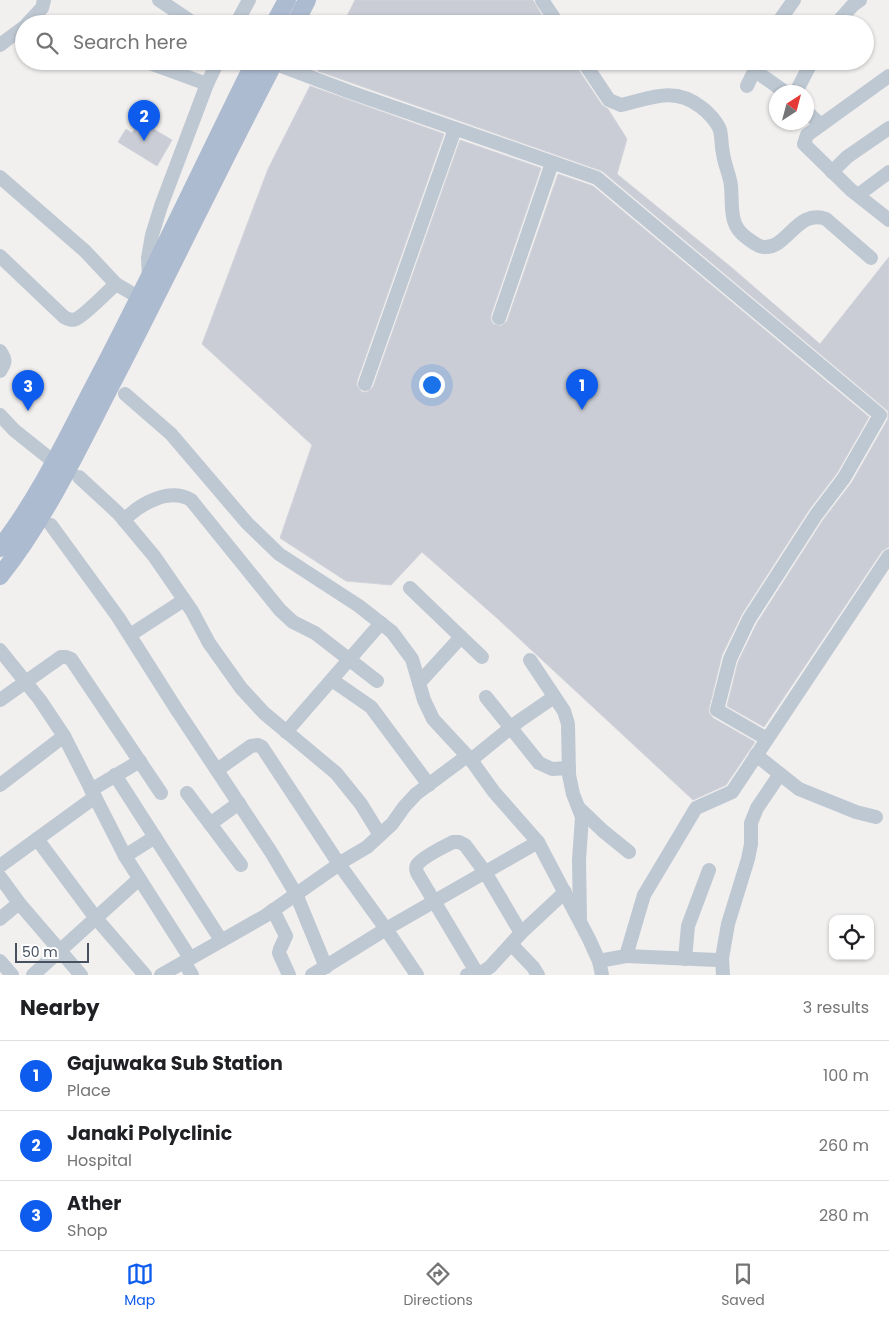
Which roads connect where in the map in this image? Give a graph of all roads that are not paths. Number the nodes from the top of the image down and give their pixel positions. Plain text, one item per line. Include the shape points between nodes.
1 (44, 0) edge
2 (159, 0) edge
3 (287, 0) edge
4 (307, 0) edge
5 (542, 0) edge
6 (794, 0) edge
7 (860, 0) edge
8 (246, 1) edge
9 (36, 15) edge
10 (182, 15) edge
11 (240, 15) edge
12 (279, 15) edge
13 (299, 15) edge
14 (552, 15) edge
15 (783, 15) edge
16 (845, 15) edge
17 (15, 34) edge
18 (0, 45) edge
19 (169, 70) edge
20 (214, 70) edge
21 (251, 70) edge
22 (268, 70) edge
23 (294, 70) edge
24 (589, 70) edge
25 (755, 70) edge
26 (761, 70) edge
27 (807, 70) edge
28 (889, 76) edge
29 (207, 84) junction
30 (777, 85) edge
31 (800, 85) edge
32 (747, 86) dead end
33 (814, 118) edge
34 (821, 125) junction
35 (889, 128) edge
36 (455, 129) junction
37 (552, 163) junction
38 (832, 172) junction
39 (889, 172) edge
40 (0, 177) edge
41 (858, 195) junction
42 (889, 220) edge
43 (0, 256) edge
44 (871, 258) dead end
45 (150, 279) junction
46 (116, 284) junction
47 (140, 298) junction
48 (499, 318) dead end
49 (0, 351) edge
50 (0, 371) edge
51 (365, 384) dead end
52 (125, 394) dead end
53 (0, 415) edge
54 (54, 462) junction
55 (79, 478) dead end
56 (124, 520) junction
57 (51, 525) dead end
58 (0, 548) edge
59 (889, 556) edge
60 (0, 576) edge
61 (410, 588) dead end
62 (184, 600) junction
63 (381, 623) junction
64 (130, 635) junction
65 (461, 637) junction
66 (0, 650) edge
67 (482, 656) dead end
68 (349, 660) junction
69 (530, 660) dead end
70 (332, 680) junction
71 (377, 681) dead end
72 (26, 682) junction
73 (420, 683) junction
74 (554, 696) junction
75 (486, 697) dead end
76 (0, 700) edge
77 (511, 727) junction
78 (286, 732) junction
79 (64, 736) junction
80 (767, 739) junction
81 (756, 755) junction
82 (469, 758) junction
83 (140, 761) junction
84 (569, 768) junction
85 (217, 770) junction
86 (780, 774) junction
87 (116, 775) junction
88 (0, 785) edge
89 (429, 785) junction
90 (93, 793) junction
91 (161, 793) dead end
92 (187, 793) dead end
93 (239, 803) junction
94 (579, 808) junction
95 (876, 817) dead end
96 (210, 824) junction
97 (380, 835) junction
98 (155, 837) junction
99 (37, 839) junction
100 (538, 842) junction
101 (629, 852) dead end
102 (125, 856) junction
103 (339, 864) junction
104 (241, 865) dead end
105 (0, 866) edge
106 (709, 870) dead end
107 (485, 872) junction
108 (0, 877) edge
109 (139, 879) junction
110 (565, 892) junction
111 (296, 894) junction
112 (435, 901) junction
113 (19, 903) junction
114 (273, 910) junction
115 (95, 917) junction
116 (0, 919) edge
117 (580, 921) junction
118 (386, 929) junction
119 (521, 933) junction
120 (221, 940) junction
121 (511, 944) junction
122 (60, 950) junction
123 (626, 956) junction
124 (722, 958) junction
125 (685, 959) junction
126 (187, 960) junction
127 (0, 961) edge
128 (326, 967) junction
129 (601, 968) edge
130 (472, 974) edge
131 (12, 975) edge
132 (33, 975) edge
133 (81, 975) edge
134 (145, 975) edge
135 (161, 975) edge
136 (192, 975) edge
137 (289, 975) edge
138 (312, 975) edge
139 (417, 975) edge
140 (538, 975) edge
141 (723, 975) edge

1 - 9 street
2 - 10 street
3 - 12 main road
4 - 13 main road
5 - 14 street
6 - 15 street
7 - 16 street
8 - 11 street
17 - 18 street
19 - 29 street
20 - 29 street
21 - 45 main road
22 - 60 main road via 169,273 72,460 20,550
23 - 36 street
24 - 44 street via 615,104 677,94 692,99 706,111 719,128 722,139 731,183 732,218 739,231 757,245 764,247 777,243 810,217 820,217
25 - 32 street
26 - 30 street
27 - 31 street
28 - 34 street
29 - 45 street via 152,235 148,258
33 - 34 street
34 - 38 street via 807,135 804,144
35 - 38 street via 847,157
36 - 37 street
36 - 51 street
37 - 48 street
37 - 80 street via 597,178 880,415 844,478 816,515 749,619 730,659 717,710
38 - 41 street
39 - 41 street
40 - 46 street via 85,251
41 - 42 street
43 - 46 street via 70,320 82,315
45 - 47 main road
46 - 47 street
47 - 54 main road
49 - 50 street via 5,359
52 - 63 street via 176,439 247,523 279,554
53 - 54 street
54 - 58 main road
55 - 56 street
56 - 62 street
56 - 68 street via 151,501 183,495 191,500 280,610
57 - 64 street
59 - 80 street
61 - 65 street
62 - 64 street
62 - 78 street via 241,688
63 - 68 street
63 - 73 street via 392,632 412,660
64 - 85 street
65 - 67 street
65 - 73 street
66 - 72 street
68 - 70 street
68 - 71 street
69 - 74 street
70 - 78 street
70 - 89 street via 371,707
72 - 76 street
72 - 79 street
72 - 83 street via 61,657 71,659
73 - 82 street via 433,719
74 - 77 street
74 - 84 street via 568,724
75 - 77 street
77 - 82 street
77 - 84 street via 543,766
78 - 97 street via 342,780 362,804
79 - 88 street
79 - 90 street
80 - 81 street
81 - 86 street
81 - 123 street via 732,792 696,808 644,895
82 - 89 street
82 - 100 street
83 - 87 street
83 - 91 street
84 - 94 street
85 - 93 street
85 - 103 street via 251,746 262,747
86 - 95 street via 799,789
86 - 124 street via 751,823 748,860 728,924
87 - 90 street
87 - 98 street
89 - 97 street via 416,794
90 - 99 street
90 - 102 street
92 - 96 street
93 - 96 street
93 - 111 street
94 - 101 street
94 - 117 street via 582,816
96 - 104 street
97 - 103 street
98 - 102 street
98 - 120 street
99 - 105 street
99 - 115 street
100 - 107 street
100 - 110 street
102 - 109 street
103 - 111 street
103 - 118 street
106 - 125 street via 688,926
107 - 112 street
107 - 112 street via 465,845 453,842 441,848 422,860 416,870
107 - 119 street
108 - 113 street
109 - 115 street
109 - 126 street
110 - 117 street
110 - 119 street
111 - 114 street
111 - 128 street
112 - 118 street
112 - 130 street
113 - 116 street
113 - 122 street
114 - 120 street
114 - 137 street via 286,936 280,953
115 - 122 street
115 - 134 street
117 - 129 street
118 - 128 street
118 - 139 street
119 - 121 street
120 - 126 street
121 - 130 street via 490,967
121 - 140 street
122 - 132 street
122 - 133 street
123 - 125 street
123 - 129 street
124 - 125 street
124 - 141 street
126 - 135 street
126 - 136 street
127 - 131 street
128 - 138 street

